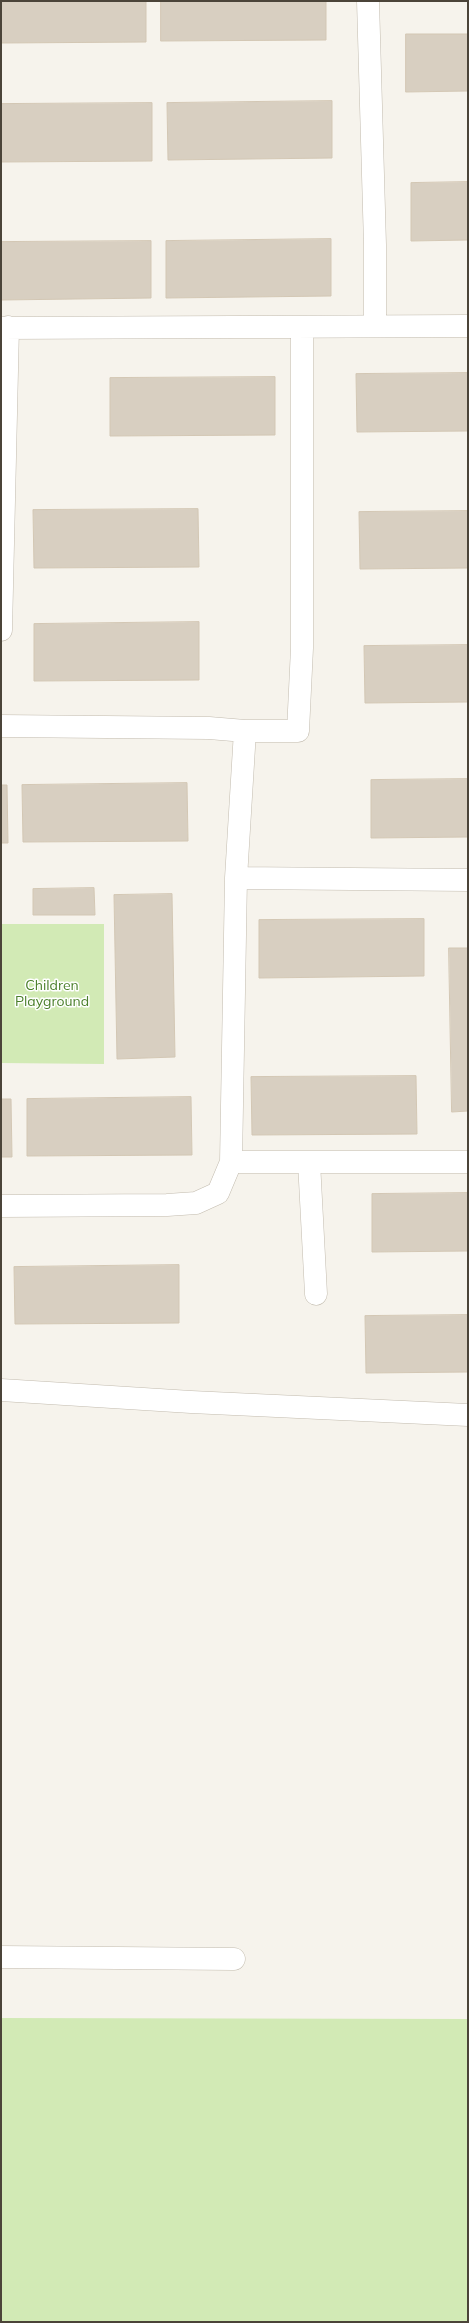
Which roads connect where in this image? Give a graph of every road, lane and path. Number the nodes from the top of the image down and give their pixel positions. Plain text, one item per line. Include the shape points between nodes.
1 (368, 1) edge
2 (375, 326) junction
3 (468, 326) edge
4 (3, 327) edge
5 (302, 328) junction
6 (1, 630) edge
7 (1, 726) edge
8 (245, 731) junction
9 (236, 878) junction
10 (468, 880) edge
11 (231, 1162) junction
12 (309, 1162) junction
13 (468, 1162) edge
14 (1, 1206) edge
15 (316, 1294) dead end
16 (1, 1390) edge
17 (468, 1415) edge
18 (1, 1957) edge
19 (234, 1960) dead end

1 - 2 street
2 - 3 street
2 - 5 street
4 - 5 street
4 - 6 street
5 - 8 street via 302,648 298,731
7 - 8 street via 209,728
8 - 9 street
9 - 10 street
9 - 11 street
11 - 12 street
11 - 14 street via 218,1193 196,1203
12 - 13 street
12 - 15 street
16 - 17 street
18 - 19 street

